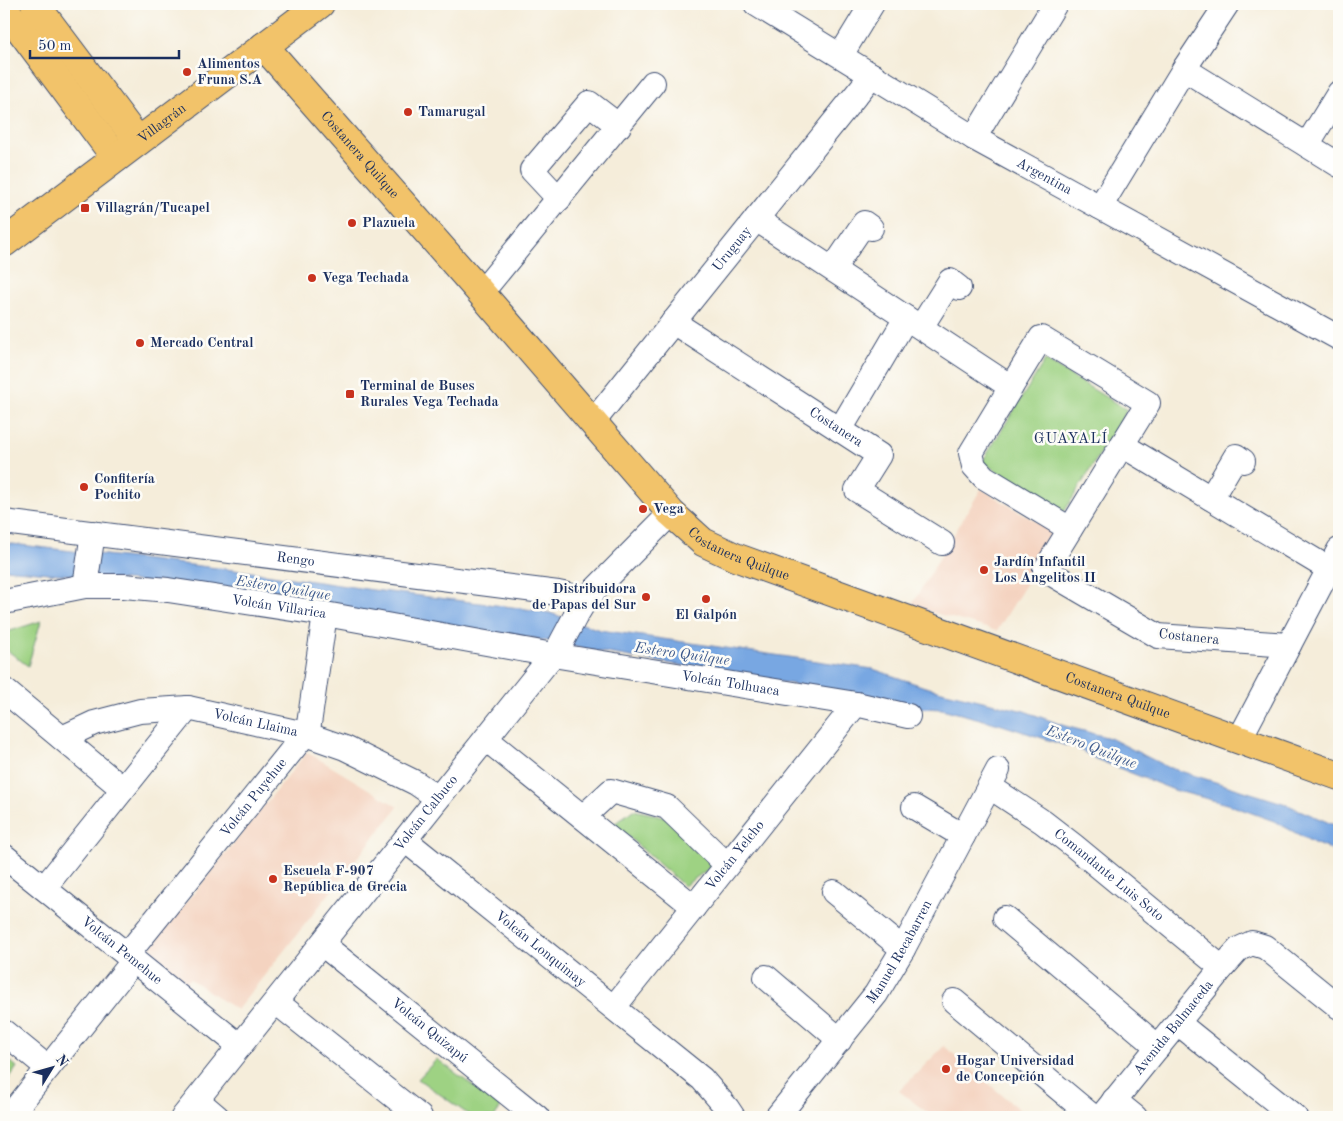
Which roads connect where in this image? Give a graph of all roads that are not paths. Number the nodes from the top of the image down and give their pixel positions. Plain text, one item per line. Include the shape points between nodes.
1 (35, 4) edge
2 (320, 4) edge
3 (756, 4) edge
4 (872, 4) edge
5 (1055, 4) edge
6 (1227, 4) edge
7 (4, 8) edge
8 (264, 46) junction
9 (841, 55) junction
10 (1184, 70) junction
11 (872, 75) junction
12 (653, 83) dead end
13 (1339, 93) edge
14 (619, 126) junction
15 (974, 138) junction
16 (138, 141) junction
17 (1307, 145) junction
18 (116, 158) junction
19 (1339, 165) edge
20 (559, 199) junction
21 (1100, 207) junction
22 (756, 218) junction
23 (871, 228) dead end
24 (4, 243) edge
25 (833, 269) junction
26 (959, 288) dead end
27 (481, 293) junction
28 (673, 322) junction
29 (914, 323) junction
30 (1339, 338) edge
31 (1011, 387) junction
32 (593, 422) junction
33 (840, 430) junction
34 (1122, 445) junction
35 (1243, 461) dead end
36 (1211, 498) junction
37 (671, 512) junction
38 (4, 522) edge
39 (1070, 529) junction
40 (92, 541) junction
41 (942, 543) dead end
42 (1333, 569) edge
43 (85, 582) junction
44 (4, 602) edge
45 (580, 608) junction
46 (325, 614) junction
47 (1289, 645) junction
48 (556, 651) junction
49 (4, 690) edge
50 (856, 704) junction
51 (188, 708) junction
52 (908, 716) dead end
53 (305, 734) junction
54 (62, 738) junction
55 (486, 739) junction
56 (1239, 740) junction
57 (1339, 776) edge
58 (994, 778) joint
59 (124, 789) junction
60 (438, 798) junction
61 (914, 807) dead end
62 (583, 817) junction
63 (963, 836) junction
64 (405, 840) junction
65 (4, 856) edge
66 (727, 866) junction
67 (44, 888) junction
68 (834, 892) dead end
69 (694, 907) junction
70 (1005, 918) dead end
71 (322, 944) junction
72 (903, 949) junction
73 (131, 958) junction
74 (1222, 968) junction
75 (766, 977) dead end
76 (954, 1001) dead end
77 (276, 1002) junction
78 (614, 1007) junction
79 (1339, 1007) edge
80 (1178, 1023) junction
81 (4, 1032) edge
82 (840, 1040) junction
83 (240, 1046) junction
84 (1158, 1047) junction
85 (48, 1068) junction
86 (190, 1109) edge
87 (1108, 1109) edge
88 (529, 1115) edge
89 (9, 1117) edge
90 (218, 1117) edge
91 (420, 1117) edge
92 (733, 1117) edge
93 (777, 1117) edge
94 (1093, 1117) edge
95 (1135, 1117) edge
96 (1295, 1117) edge

1 - 16 main road
2 - 8 main road, Villagrán
3 - 9 street, Argentina
4 - 9 street
5 - 15 street
6 - 10 street
7 - 18 main road
8 - 16 main road, Villagrán
8 - 27 main road, Costanera Quilque
9 - 11 street, Argentina
10 - 17 street
10 - 21 street
11 - 15 street, Argentina
11 - 22 street, Uruguay
12 - 14 street
13 - 17 street
14 - 20 street
14 - 20 street via 589,103 532,170
15 - 21 street, Argentina
16 - 18 main road, Villagrán
17 - 19 street
18 - 24 main road, Villagrán
20 - 27 street
21 - 30 street, Argentina
22 - 25 street
22 - 28 street, Uruguay
23 - 25 street via 864,223
25 - 29 street
26 - 29 street via 950,281
27 - 32 main road, Costanera Quilque
28 - 32 street, Uruguay
28 - 33 street, Costanera
29 - 31 street
29 - 33 street
31 - 34 street via 1041,338 1148,403
31 - 39 street via 971,453 974,466 984,477
32 - 37 main road, Costanera Quilque
33 - 41 street, Costanera via 879,455 857,490
34 - 36 street
34 - 39 street
35 - 36 street via 1236,456
36 - 42 street
37 - 45 street, Volcán Calbuco
37 - 56 main road, Costanera Quilque via 703,542 735,557
38 - 40 street, Rengo
39 - 47 street, Costanera via 1045,570 1158,636
40 - 43 street
40 - 45 street, Rengo via 558,593
42 - 47 street
43 - 44 street, Volcán Villarica
43 - 46 street, Volcán Villarica via 168,590
45 - 48 street, Volcán Calbuco
46 - 48 street, Volcán Villarica
46 - 53 street, Volcán Puyehue
47 - 56 street
48 - 50 street, Volcán Tolhuaca
48 - 55 street, Volcán Calbuco
49 - 54 street
50 - 52 street, Volcán Tolhuaca
50 - 66 street, Volcán Yelcho
51 - 53 street, Volcán Llaima
51 - 54 street, Volcán Llaima via 140,711 94,723
51 - 59 street
53 - 60 street, Volcán Llaima via 346,748 416,783
53 - 73 street, Volcán Puyehue
54 - 59 street
55 - 60 street, Volcán Calbuco
55 - 62 street
56 - 57 main road, Costanera Quilque
58 - 63 street, Manuel Recabarren
58 - 74 street, Comandante Luis Soto
59 - 67 street
60 - 64 street, Volcán Calbuco
61 - 63 street
62 - 66 street via 611,791 667,807
62 - 69 street
63 - 72 street, Manuel Recabarren
64 - 71 street, Volcán Calbuco
64 - 78 street, Volcán Lonquimay
65 - 67 street, Volcán Pemehue
66 - 69 street, Volcán Yelcho
67 - 73 street, Volcán Pemehue
68 - 72 street
69 - 78 street, Volcán Yelcho
70 - 84 street
71 - 77 street, Volcán Calbuco
71 - 88 street, Volcán Quizapú
72 - 82 street, Manuel Recabarren via 876,994
73 - 83 street, Volcán Pemehue
73 - 85 street, Volcán Puyehue
74 - 79 street, Avenida Balmaceda via 1239,950 1252,943 1265,947
74 - 80 street, Avenida Balmaceda
75 - 82 street
76 - 94 street
77 - 83 street, Volcán Calbuco
77 - 91 street
78 - 92 street, Volcán Lonquimay via 702,1079
80 - 84 street, Avenida Balmaceda
80 - 96 street
81 - 85 street
82 - 93 street, Manuel Recabarren
83 - 86 street, Volcán Calbuco
84 - 87 street, Avenida Balmaceda
85 - 89 street, Volcán Puyehue
86 - 90 street
87 - 95 street

